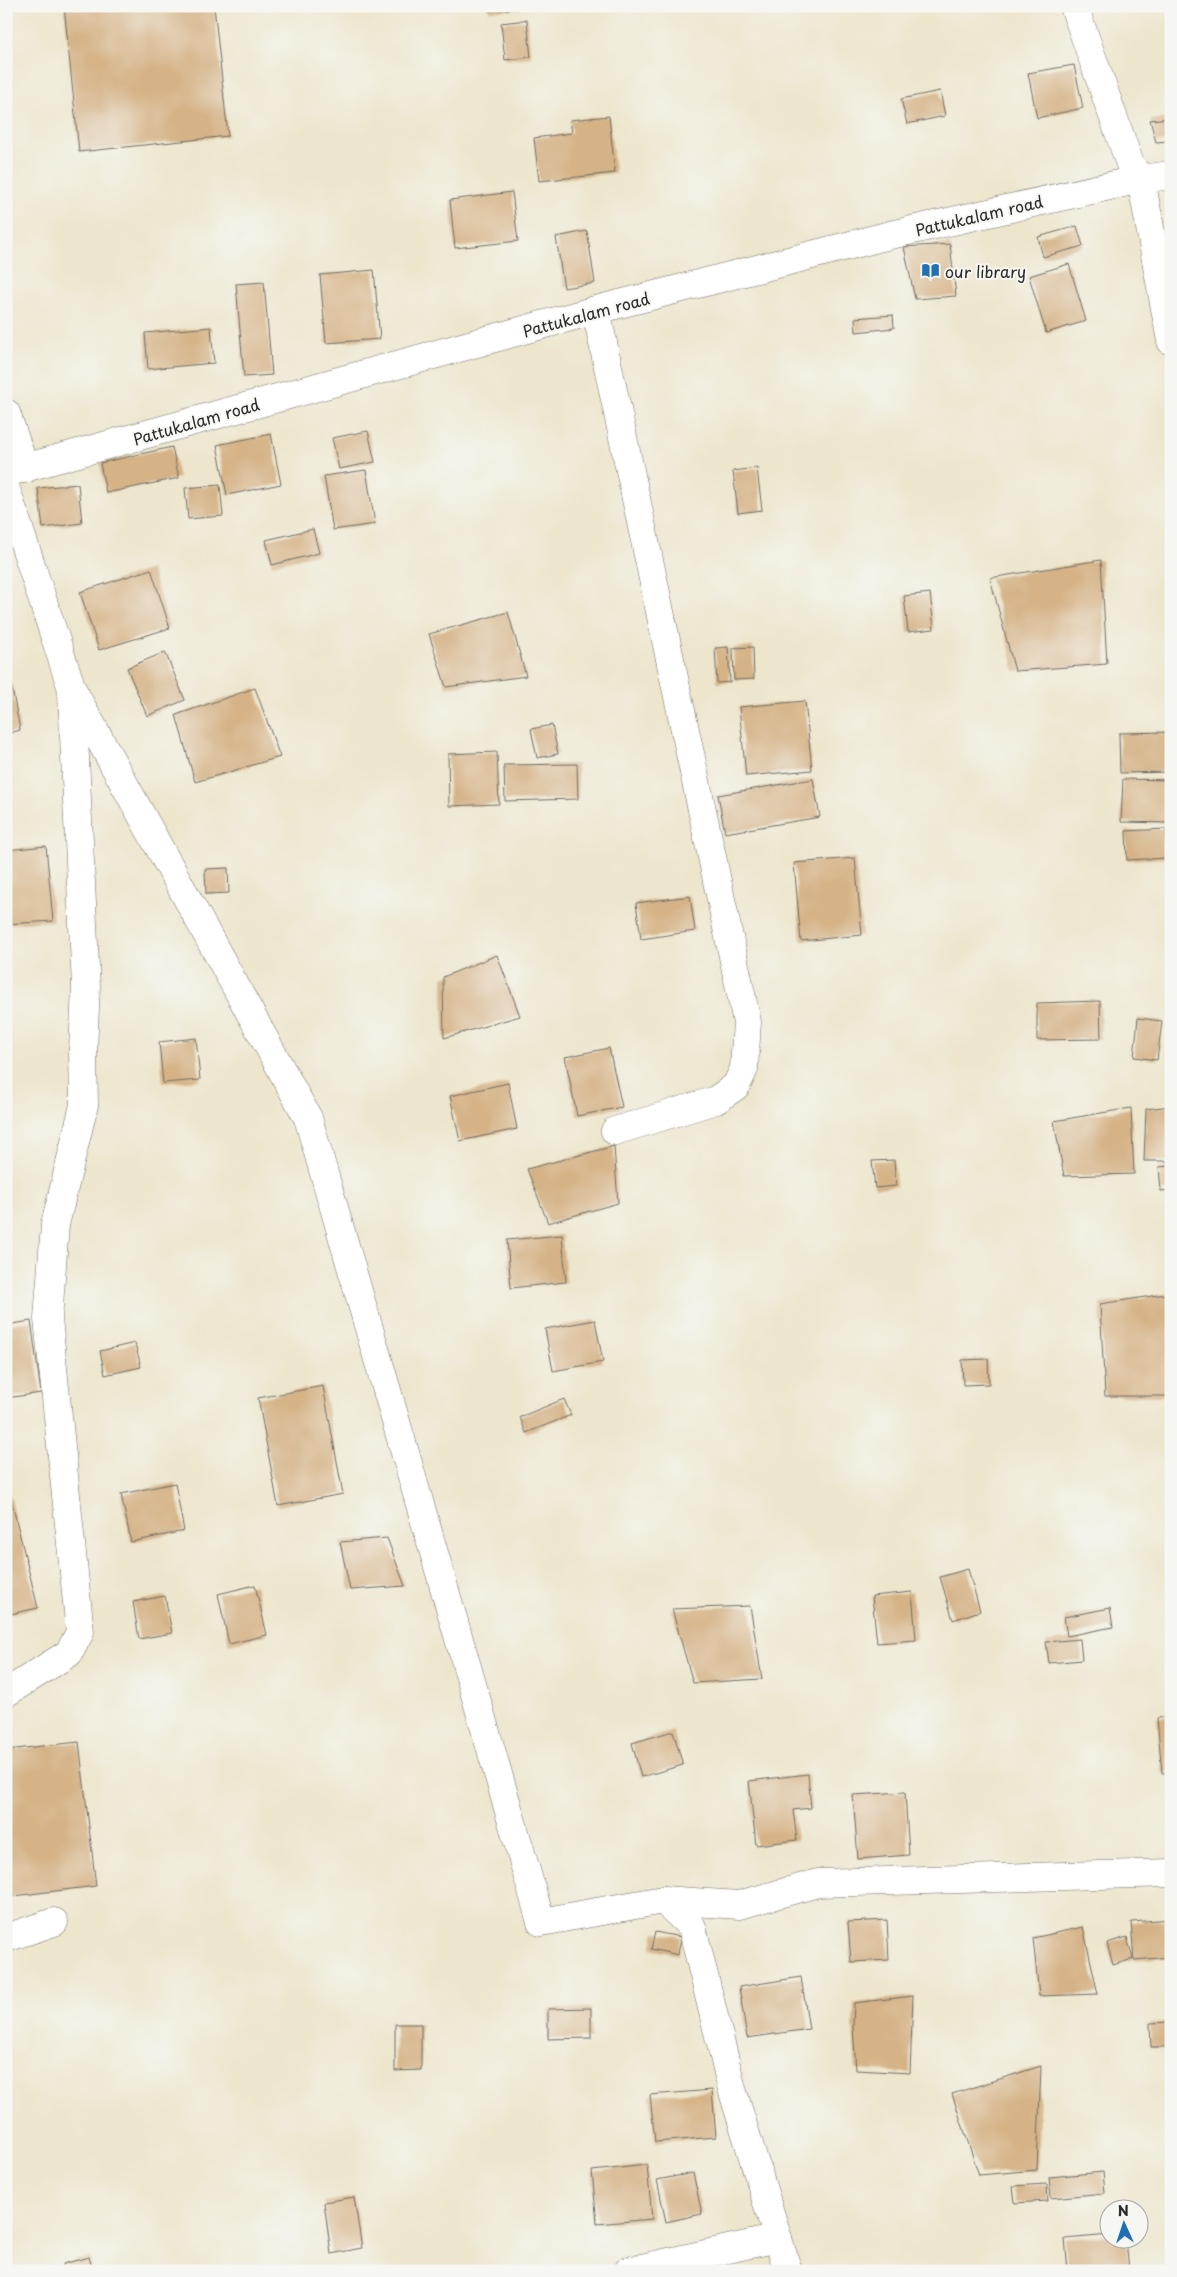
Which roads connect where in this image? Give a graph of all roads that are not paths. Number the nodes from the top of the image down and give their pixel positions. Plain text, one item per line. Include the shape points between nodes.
1 (1074, 6) edge
2 (1171, 175) edge
3 (1141, 179) junction
4 (596, 310) junction
5 (1171, 341) edge
6 (6, 413) edge
7 (15, 471) edge
8 (6, 489) edge
9 (72, 689) junction
10 (615, 1131) dead end
11 (6, 1693) edge
12 (1171, 1873) edge
13 (663, 1900) junction
14 (54, 1922) dead end
15 (6, 1938) edge
16 (778, 2238) junction
17 (628, 2271) edge
18 (788, 2271) edge

1 - 3 street via 1130,164
2 - 3 street, Pattukalam road
3 - 4 street, Pattukalam road via 890,235
3 - 5 street
4 - 7 street, Pattukalam road
4 - 10 street via 747,1022 744,1068 736,1086 716,1100
6 - 7 street
8 - 9 street
9 - 11 street via 86,987 84,1105 55,1225 48,1319 80,1632 69,1653
9 - 13 street via 308,1118 541,1922
12 - 13 street via 818,1883 739,1906
13 - 16 street via 692,1927 732,2089
14 - 15 street
16 - 17 street
16 - 18 street

